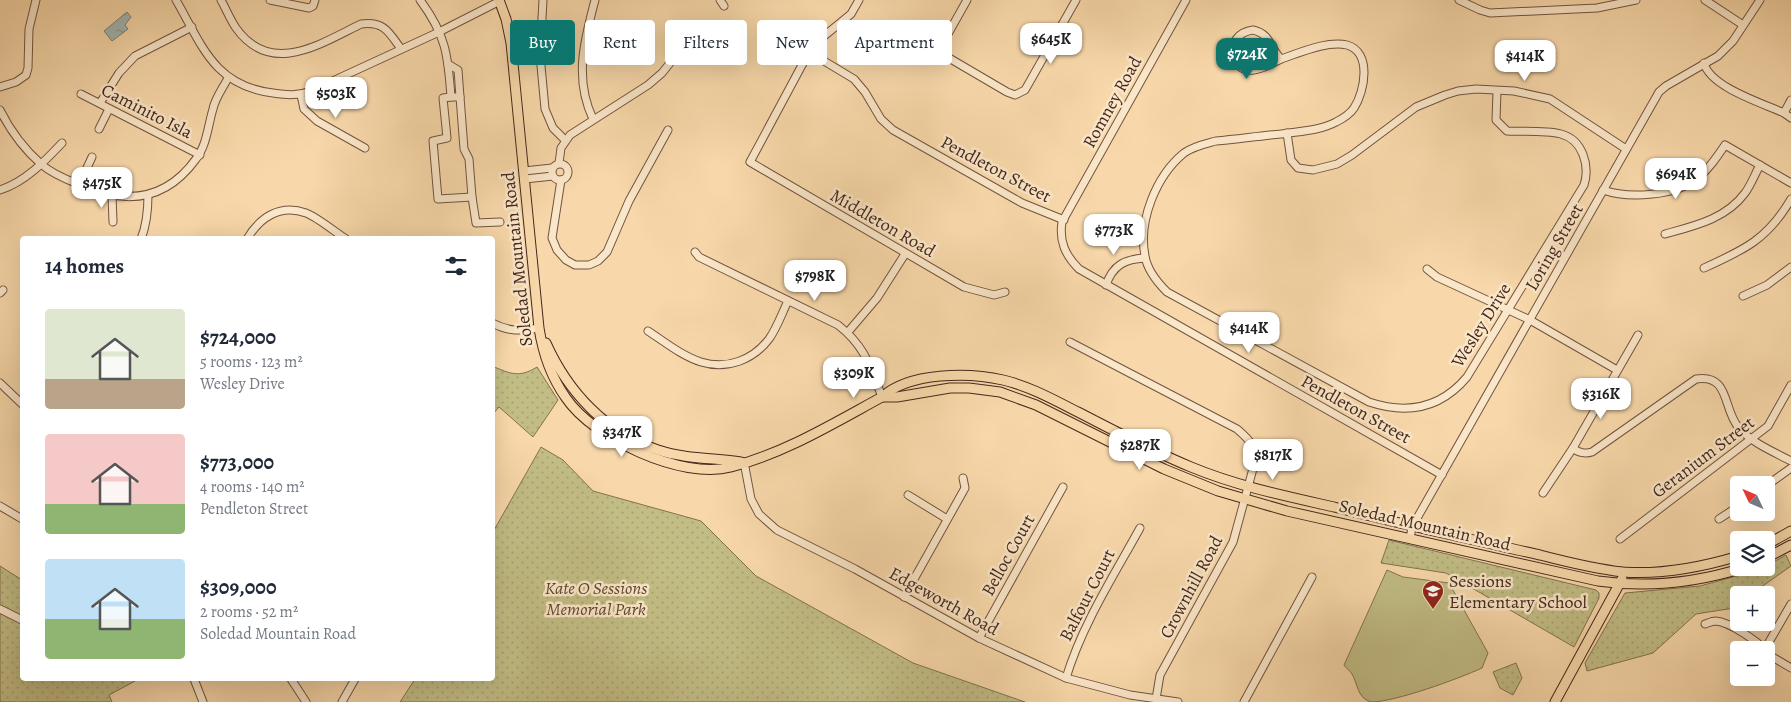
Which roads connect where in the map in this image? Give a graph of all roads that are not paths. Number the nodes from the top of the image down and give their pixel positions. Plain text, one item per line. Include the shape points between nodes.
1 (36, 0) edge
2 (176, 0) edge
3 (221, 0) edge
4 (270, 0) edge
5 (315, 0) edge
6 (420, 0) edge
7 (500, 0) edge
8 (543, 0) edge
9 (595, 0) edge
10 (859, 0) edge
11 (967, 0) edge
12 (1076, 0) edge
13 (1186, 0) edge
14 (1459, 0) edge
15 (1636, 0) edge
16 (1705, 0) edge
17 (1760, 0) edge
18 (1743, 25) junction
19 (192, 27) junction
20 (439, 32) junction
21 (827, 34) edge
22 (401, 49) junction
23 (1281, 59) junction
24 (827, 63) edge
25 (1704, 63) junction
26 (448, 64) junction
27 (668, 65) edge
28 (802, 65) edge
29 (228, 78) junction
30 (0, 87) edge
31 (1497, 91) junction
32 (81, 94) dead end
33 (301, 94) junction
34 (451, 97) junction
35 (460, 97) junction
36 (1791, 100) edge
37 (100, 103) junction
38 (109, 109) junction
39 (0, 110) edge
40 (1784, 113) junction
41 (1791, 118) edge
42 (593, 119) junction
43 (99, 129) dead end
44 (668, 130) dead end
45 (1287, 133) junction
46 (565, 140) junction
47 (62, 143) dead end
48 (365, 148) dead end
49 (1626, 149) junction
50 (200, 154) junction
51 (92, 157) dead end
52 (560, 163) junction
53 (42, 165) junction
54 (1760, 166) junction
55 (552, 168) junction
56 (524, 175) junction
57 (553, 176) junction
58 (561, 180) junction
59 (1791, 183) edge
60 (79, 185) junction
61 (0, 190) edge
62 (1603, 190) junction
63 (112, 195) junction
64 (148, 195) junction
65 (472, 197) junction
66 (1791, 199) edge
67 (1064, 220) junction
68 (114, 222) dead end
69 (500, 222) dead end
70 (1665, 234) dead end
71 (142, 236) edge
72 (249, 236) edge
73 (341, 236) edge
74 (695, 252) dead end
75 (905, 254) junction
76 (1145, 258) junction
77 (1791, 267) edge
78 (1704, 268) dead end
79 (1427, 269) dead end
80 (1106, 285) junction
81 (1005, 292) dead end
82 (1743, 296) dead end
83 (788, 301) junction
84 (1508, 309) junction
85 (1530, 320) junction
86 (495, 324) edge
87 (539, 328) junction
88 (648, 331) dead end
89 (848, 332) junction
90 (1638, 335) dead end
91 (1070, 342) dead end
92 (1617, 370) junction
93 (0, 383) edge
94 (1791, 385) edge
95 (882, 397) junction
96 (20, 398) edge
97 (1752, 438) junction
98 (1573, 448) junction
99 (744, 462) junction
100 (1791, 462) edge
101 (1791, 468) edge
102 (1442, 475) junction
103 (963, 478) dead end
104 (1775, 480) edge
105 (1063, 487) dead end
106 (1249, 487) junction
107 (1543, 493) dead end
108 (908, 495) dead end
109 (1246, 500) junction
110 (0, 506) edge
111 (1730, 512) edge
112 (20, 518) edge
113 (947, 519) junction
114 (1719, 519) dead end
115 (1412, 527) junction
116 (1140, 528) dead end
117 (1791, 531) edge
118 (1410, 539) junction
119 (1620, 539) dead end
120 (1775, 540) edge
121 (1791, 545) edge
122 (1775, 553) edge
123 (1730, 558) edge
124 (1730, 571) edge
125 (1625, 572) junction
126 (1312, 576) dead end
127 (1619, 584) junction
128 (904, 597) junction
129 (1791, 604) edge
130 (0, 609) edge
131 (20, 619) edge
132 (1705, 624) dead end
133 (979, 638) junction
134 (1754, 641) edge
135 (1771, 641) edge
136 (1775, 659) edge
137 (1791, 668) edge
138 (1066, 678) junction
139 (195, 681) edge
140 (292, 681) edge
141 (354, 681) edge
142 (1156, 699) junction
143 (202, 702) edge
144 (306, 702) edge
145 (342, 702) edge
146 (1178, 702) edge
147 (1244, 702) edge
148 (1555, 702) edge

1 - 30 street via 29,28 26,75 9,86
2 - 19 street
3 - 22 street via 243,36 269,52 289,54 306,51 368,23 388,30
4 - 5 street via 309,8
6 - 20 street
7 - 20 street
7 - 56 main road, Soledad Mountain Road via 511,43
8 - 46 street via 540,55 545,110 553,128
9 - 42 street via 585,38 582,67 586,104
10 - 21 street via 851,14
11 - 12 street via 944,41 944,53 1015,95 1025,90
13 - 67 street, Romney Road
14 - 15 street via 1490,13 1597,8
16 - 18 street
17 - 18 street, Loring Street
18 - 25 street, Loring Street via 1718,56
19 - 29 street via 204,51
19 - 37 street via 135,56 119,72
20 - 22 street
20 - 26 street via 445,44
22 - 33 street
23 - 23 street via 1269,40 1259,32 1247,31 1233,44 1235,60 1245,69 1258,69
23 - 45 street, Wesley Drive via 1332,43 1355,49 1364,64 1357,102 1348,114 1319,129
24 - 67 street, Pendleton Street via 854,79 881,119 893,130 1022,203
25 - 40 street via 1719,84
25 - 49 street, Loring Street via 1659,92
26 - 34 street
26 - 35 street via 458,70
27 - 42 street via 648,85
28 - 75 street, Middleton Road via 750,162
29 - 33 street via 263,92
29 - 50 street via 214,103
31 - 45 street via 1458,91 1416,107 1352,155 1336,164 1313,170 1298,168 1291,160
31 - 49 street via 1514,91 1550,99
31 - 84 street, Wesley Drive via 1496,120 1506,131 1569,137 1582,151 1588,168 1584,185
32 - 37 street, Caminito Isla
33 - 48 street via 304,109 317,121
34 - 35 street
34 - 65 street via 443,98 447,138 433,141 438,199
35 - 65 street
36 - 40 street
37 - 38 street, Caminito Isla
38 - 43 street
38 - 50 street, Caminito Isla
39 - 53 street via 18,140
40 - 41 street
42 - 46 street
44 - 58 street via 629,201 607,252 589,265 566,260 552,238
45 - 76 street, Wesley Drive via 1216,141 1185,152 1169,167 1150,201 1143,235
46 - 52 street
47 - 53 street
49 - 62 street, Loring Street
50 - 64 street via 174,182
51 - 60 street
52 - 55 street
52 - 58 street via 568,170 566,178
53 - 60 street
53 - 61 street
54 - 59 street
54 - 62 street via 1725,145 1712,165 1684,186 1640,196
54 - 70 street via 1745,194 1726,211 1704,223
55 - 56 street
55 - 57 street
56 - 57 street
56 - 87 main road, Soledad Mountain Road
57 - 58 street
60 - 63 street
62 - 85 street, Loring Street
63 - 64 street
63 - 68 street
64 - 71 street via 148,214
65 - 69 street via 476,223
66 - 78 street via 1771,227 1745,249
67 - 80 street, Pendleton Street via 1060,231 1068,258 1078,269
72 - 73 street via 261,220 286,210 306,213
74 - 83 street via 699,257
75 - 81 street, Middleton Road via 964,288 994,295
75 - 89 street via 877,298
76 - 80 street via 1132,259 1115,268
76 - 84 street, Wesley Drive via 1167,292 1370,402 1385,407 1423,407 1441,400 1460,385
77 - 82 street via 1767,285
79 - 84 street via 1437,278
80 - 102 street, Pendleton Street
83 - 88 street via 770,338 757,352 724,365 702,363
83 - 89 street via 838,324
84 - 85 street
85 - 92 street
85 - 102 street, Loring Street
86 - 87 street via 516,331
87 - 99 main road via 574,392 588,408 634,441 659,451
87 - 99 main road, Soledad Mountain Road via 546,360 566,399 602,431 639,453 668,463 714,469 730,468
89 - 95 street via 862,348
90 - 92 street
91 - 106 street via 1237,429 1252,444 1255,456
92 - 98 street
93 - 96 street
94 - 97 street, Geranium Street via 1768,426
95 - 99 main road, Soledad Mountain Road via 783,449
95 - 106 main road, Soledad Mountain Road via 905,383 929,378 969,376 1003,380 1041,394 1170,458
95 - 109 main road, Soledad Mountain Road via 950,388 1000,392 1036,405 1164,470
97 - 98 street via 1731,416 1720,385 1706,377 1696,379 1592,452
97 - 100 street
97 - 119 street, Geranium Street
98 - 107 street
99 - 128 street, Edgeworth Road via 751,498 759,514 777,530
101 - 104 street
102 - 115 street, Loring Street
103 - 113 street via 965,488
105 - 133 street, Belloc Court
106 - 109 street, Crownhill Road
106 - 115 main road, Soledad Mountain Road
108 - 113 street
109 - 118 main road, Soledad Mountain Road
109 - 142 street, Crownhill Road via 1233,542 1160,675
110 - 112 street
111 - 114 street
113 - 128 street
115 - 118 street, Loring Street
115 - 125 main road, Soledad Mountain Road
116 - 138 street, Balfour Court via 1083,633
117 - 120 main road
118 - 127 main road, Soledad Mountain Road
121 - 122 main road
123 - 125 main road, Soledad Mountain Road via 1689,568
124 - 127 main road, Soledad Mountain Road via 1691,581
125 - 127 main road
126 - 147 street
127 - 148 main road
128 - 133 street, Edgeworth Road
129 - 135 street
130 - 131 street
132 - 134 street via 1714,621 1724,623
133 - 138 street, Edgeworth Road
136 - 137 street
138 - 142 street, Edgeworth Road
139 - 143 street
140 - 144 street
141 - 145 street
142 - 146 street, Edgeworth Road

